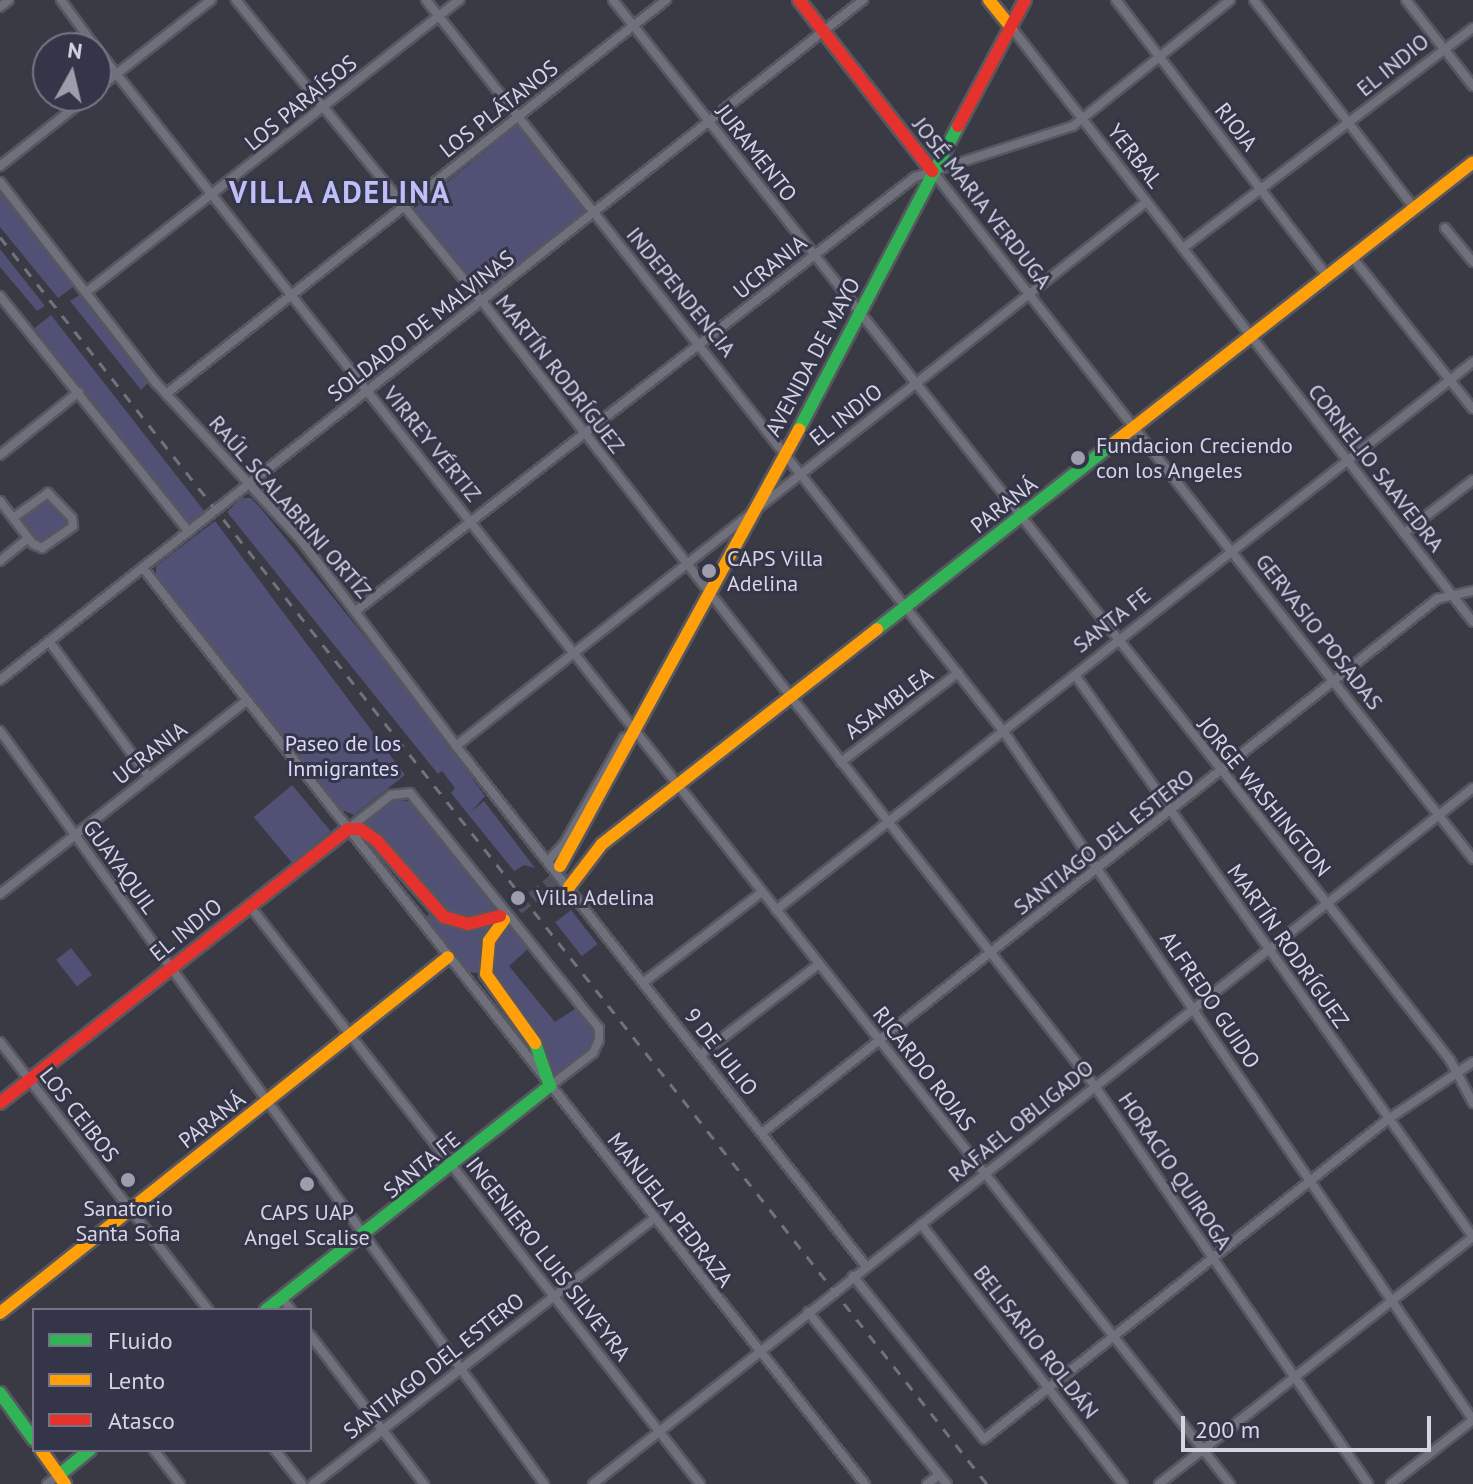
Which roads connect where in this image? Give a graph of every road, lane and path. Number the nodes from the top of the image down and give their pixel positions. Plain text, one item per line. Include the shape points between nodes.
1 (9, 0) edge
2 (61, 0) edge
3 (211, 0) edge
4 (236, 0) edge
5 (426, 0) edge
6 (459, 0) edge
7 (613, 0) edge
8 (666, 0) edge
9 (799, 0) edge
10 (863, 0) edge
11 (989, 0) edge
12 (1025, 0) edge
13 (1116, 0) edge
14 (1230, 0) edge
15 (1254, 0) edge
16 (1406, 0) edge
17 (0, 7) edge
18 (439, 16) junction
19 (634, 27) junction
20 (1011, 27) junction
21 (1473, 28) edge
22 (822, 30) junction
23 (84, 32) edge
24 (1444, 49) junction
25 (1160, 59) junction
26 (112, 70) edge
27 (116, 75) junction
28 (112, 78) edge
29 (1473, 86) edge
30 (324, 109) junction
31 (69, 112) edge
32 (519, 116) junction
33 (1082, 121) junction
34 (710, 123) junction
35 (1350, 125) junction
36 (1473, 162) edge
37 (0, 166) edge
38 (932, 171) junction
39 (0, 182) edge
40 (1262, 190) junction
41 (210, 199) junction
42 (1146, 202) junction
43 (406, 206) junction
44 (1414, 208) junction
45 (594, 211) junction
46 (1445, 228) dead end
47 (1183, 248) junction
48 (813, 255) junction
49 (1352, 257) junction
50 (1473, 262) edge
51 (1327, 276) junction
52 (88, 291) junction
53 (0, 296) edge
54 (1029, 297) junction
55 (291, 299) junction
56 (481, 300) junction
57 (858, 314) junction
58 (1251, 337) junction
59 (702, 347) junction
60 (1473, 362) edge
61 (1451, 379) junction
62 (915, 386) junction
63 (79, 392) junction
64 (367, 393) junction
65 (166, 394) junction
66 (1473, 409) edge
67 (1134, 430) junction
68 (585, 437) junction
69 (786, 452) junction
70 (0, 455) edge
71 (1348, 461) junction
72 (803, 474) junction
73 (1473, 480) edge
74 (250, 483) junction
75 (0, 501) edge
76 (758, 508) junction
77 (1020, 517) junction
78 (13, 518) junction
79 (473, 524) junction
80 (189, 532) junction
81 (1404, 533) junction
82 (28, 538) junction
83 (1232, 550) junction
84 (0, 561) edge
85 (689, 567) junction
86 (143, 568) junction
87 (1473, 591) edge
88 (712, 594) junction
89 (1453, 596) junction
90 (908, 606) junction
91 (357, 610) junction
92 (1473, 622) edge
93 (49, 641) junction
94 (1117, 642) junction
95 (574, 657) junction
96 (958, 673) junction
97 (1075, 675) junction
98 (0, 680) edge
99 (1335, 683) junction
100 (792, 698) junction
101 (247, 700) junction
102 (0, 731) edge
103 (636, 732) junction
104 (1004, 732) junction
105 (456, 746) junction
106 (841, 762) junction
107 (1220, 773) junction
108 (149, 777) junction
109 (1473, 788) edge
110 (678, 789) junction
111 (1173, 810) junction
112 (1438, 815) junction
113 (890, 824) junction
114 (348, 829) junction
115 (75, 835) junction
116 (1473, 859) edge
117 (558, 866) junction
118 (1098, 869) junction
119 (569, 887) junction
120 (762, 892) junction
121 (0, 894) edge
122 (1327, 903) junction
123 (249, 904) junction
124 (776, 910) junction
125 (1267, 950) junction
126 (991, 954) junction
127 (448, 957) junction
128 (819, 964) junction
129 (170, 969) junction
130 (644, 982) junction
131 (1193, 1008) junction
132 (350, 1037) junction
133 (0, 1042) edge
134 (879, 1042) junction
135 (597, 1046) joint
136 (700, 1055) junction
137 (1473, 1062) edge
138 (1455, 1073) junction
139 (29, 1080) junction
140 (1094, 1085) junction
141 (550, 1086) junction
142 (268, 1102) junction
143 (0, 1103) edge
144 (1473, 1103) edge
145 (1387, 1120) junction
146 (762, 1133) junction
147 (452, 1166) junction
148 (983, 1174) junction
149 (1312, 1180) junction
150 (130, 1209) junction
151 (654, 1219) junction
152 (921, 1224) junction
153 (365, 1236) junction
154 (1473, 1237) edge
155 (1213, 1258) junction
156 (866, 1266) junction
157 (853, 1276) junction
158 (554, 1296) junction
159 (282, 1298) junction
160 (1394, 1299) junction
161 (207, 1308) edge
162 (269, 1308) edge
163 (290, 1308) edge
164 (808, 1312) junction
165 (0, 1313) edge
166 (1116, 1335) junction
167 (312, 1338) edge
168 (762, 1351) junction
169 (461, 1368) junction
170 (1296, 1377) junction
171 (1051, 1389) junction
172 (0, 1393) edge
173 (1473, 1420) edge
174 (382, 1430) junction
175 (660, 1432) junction
176 (32, 1437) edge
177 (1203, 1449) junction
178 (42, 1452) edge
179 (88, 1452) edge
180 (156, 1452) edge
181 (277, 1452) edge
182 (939, 1475) junction
183 (62, 1479) edge
184 (47, 1484) edge
185 (180, 1484) edge
186 (302, 1484) edge
187 (313, 1484) edge
188 (424, 1484) edge
189 (544, 1484) edge
190 (593, 1484) edge
191 (700, 1484) edge
192 (865, 1484) edge
193 (927, 1484) edge
194 (947, 1484) edge
195 (1123, 1484) edge
196 (1159, 1484) edge
197 (1230, 1484) edge
198 (1368, 1484) edge
199 (1391, 1484) edge

1 - 17 street
2 - 23 street, VIRREY VÉRTIZ
3 - 27 street
4 - 30 street, MARTÍN RODRÍGUEZ
5 - 18 street, INDEPENDENCIA
6 - 18 street, LOS PARAÍSOS
7 - 19 street, JURAMENTO
8 - 19 street, LOS PLÁTANOS
9 - 22 street, JOSÉ MARIA VERDUGA
10 - 22 street, SOLDADO DE MALVINAS
11 - 20 street, YERBAL
12 - 20 street, AVENIDA DE MAYO
13 - 25 street, RIOJA
14 - 25 street, UCRANIA
15 - 35 street
16 - 24 street
18 - 30 street, LOS PARAÍSOS
18 - 32 street, INDEPENDENCIA
19 - 32 street, LOS PLÁTANOS
19 - 34 street, JURAMENTO
20 - 33 street, YERBAL
20 - 38 street, AVENIDA DE MAYO
21 - 24 street, EL INDIO
22 - 34 street, SOLDADO DE MALVINAS
22 - 38 street, JOSÉ MARIA VERDUGA
24 - 29 street
24 - 35 street, EL INDIO
25 - 33 street, UCRANIA
25 - 40 street, RIOJA
26 - 27 street, VIRREY VÉRTIZ
27 - 28 street
27 - 41 street, VIRREY VÉRTIZ
30 - 41 street, LOS PARAÍSOS
30 - 43 street, MARTÍN RODRÍGUEZ
31 - 37 street
32 - 43 street, LOS PLÁTANOS
32 - 45 street, INDEPENDENCIA
33 - 38 street, UCRANIA
33 - 42 street, YERBAL
34 - 45 street, SOLDADO DE MALVINAS
34 - 48 street, JURAMENTO
35 - 40 street, EL INDIO
35 - 44 street
36 - 44 street, PARANÁ
38 - 48 street, UCRANIA via 915,177
38 - 54 street, JOSÉ MARIA VERDUGA
38 - 57 street, AVENIDA DE MAYO
39 - 52 street, RAÚL SCALABRINI ORTÍZ
40 - 47 street, EL INDIO
40 - 51 street, RIOJA
41 - 52 street, LOS PARAÍSOS
41 - 55 street, VIRREY VÉRTIZ
42 - 47 street, YERBAL
42 - 54 street, EL INDIO
43 - 55 street, LOS PLÁTANOS
43 - 56 street, MARTÍN RODRÍGUEZ
44 - 49 street, PARANÁ
45 - 56 street, SOLDADO DE MALVINAS
45 - 59 street, INDEPENDENCIA
46 - 50 street
47 - 58 street, YERBAL
48 - 57 street, JURAMENTO
48 - 59 street, UCRANIA
49 - 51 street, PARANÁ
49 - 61 street
51 - 58 street, PARANÁ
52 - 65 street, RAÚL SCALABRINI ORTÍZ
53 - 63 street
54 - 62 street, EL INDIO
54 - 67 street, JOSÉ MARIA VERDUGA
55 - 64 street, VIRREY VÉRTIZ
55 - 65 street, LOS PLÁTANOS
56 - 64 street, SOLDADO DE MALVINAS
56 - 68 street, MARTÍN RODRÍGUEZ
57 - 62 street, JURAMENTO
57 - 69 street, AVENIDA DE MAYO
58 - 67 street, PARANÁ
58 - 71 street, CORNELIO SAAVEDRA
59 - 68 street, UCRANIA
59 - 69 street, INDEPENDENCIA
60 - 61 street, SANTA FE
61 - 66 street
61 - 71 street, SANTA FE
62 - 72 street, EL INDIO
62 - 77 street, JURAMENTO
63 - 70 street
63 - 80 street
64 - 74 street, SOLDADO DE MALVINAS
64 - 79 street, VIRREY VÉRTIZ
65 - 74 street, RAÚL SCALABRINI ORTÍZ
67 - 77 street, PARANÁ
67 - 83 street, GERVASIO POSADAS
68 - 79 street, UCRANIA
68 - 85 street, MARTÍN RODRÍGUEZ
69 - 72 street, INDEPENDENCIA
69 - 76 street, AVENIDA DE MAYO
71 - 81 street, CORNELIO SAAVEDRA
71 - 83 street, SANTA FE
72 - 76 street, EL INDIO
72 - 90 street, INDEPENDENCIA
73 - 81 street
74 - 80 street, SOLDADO DE MALVINAS
74 - 91 street, RAÚL SCALABRINI ORTÍZ
75 - 78 street
76 - 85 street, EL INDIO
76 - 88 street, AVENIDA DE MAYO
77 - 90 street, PARANÁ
77 - 94 street, JORGE WASHINGTON
78 - 82 street
78 - 82 street via 48,493 72,518 70,531 51,547 42,548
79 - 91 street, UCRANIA
79 - 95 street, VIRREY VÉRTIZ
80 - 86 street, SOLDADO DE MALVINAS
81 - 89 street, CORNELIO SAAVEDRA
82 - 84 street
83 - 94 street, SANTA FE
83 - 99 street, GERVASIO POSADAS
85 - 88 street, MARTÍN RODRÍGUEZ
85 - 95 street, EL INDIO
86 - 93 street, SOLDADO DE MALVINAS
86 - 101 street, MANUELA PEDRAZA
87 - 89 street, SANTIAGO DEL ESTERO
88 - 100 street, MARTÍN RODRÍGUEZ
88 - 103 street, AVENIDA DE MAYO
89 - 92 street, CORNELIO SAAVEDRA
89 - 99 street, SANTIAGO DEL ESTERO via 1437,599
90 - 96 street, ALFREDO GUIDO
90 - 100 street, PARANÁ
91 - 105 street, RAÚL SCALABRINI ORTÍZ
93 - 98 street, SOLDADO DE MALVINAS
93 - 108 street
94 - 97 street, SANTA FE
94 - 107 street, JORGE WASHINGTON
95 - 103 street, VIRREY VÉRTIZ
95 - 105 street, EL INDIO
96 - 104 street, ALFREDO GUIDO
96 - 106 street, ASAMBLEA
97 - 104 street, SANTA FE
97 - 111 street, MARTÍN RODRÍGUEZ
99 - 107 street, SANTIAGO DEL ESTERO
99 - 112 street, GERVASIO POSADAS
100 - 106 street, HORACIO QUIROGA
100 - 110 street, PARANÁ
101 - 108 street, UCRANIA
101 - 114 street, MANUELA PEDRAZA
102 - 115 street, GUAYAQUIL
103 - 110 street, VIRREY VÉRTIZ
103 - 117 street, AVENIDA DE MAYO
103 - 117 street, AVENIDA DE MAYO via 624,738 564,844
104 - 113 street, SANTA FE
104 - 118 street, ALFREDO GUIDO
105 - 117 street, RAÚL SCALABRINI ORTÍZ
106 - 113 street, HORACIO QUIROGA
107 - 111 street, SANTIAGO DEL ESTERO
107 - 122 street, JORGE WASHINGTON
108 - 115 street, UCRANIA
109 - 112 street, RAFAEL OBLIGADO
110 - 119 street, PARANÁ via 602,844
110 - 120 street, RICARDO ROJAS
111 - 118 street, SANTIAGO DEL ESTERO
111 - 125 street, MARTÍN RODRÍGUEZ
112 - 116 street, GERVASIO POSADAS
112 - 122 street, RAFAEL OBLIGADO
113 - 124 street, SANTA FE
113 - 126 street, HORACIO QUIROGA
114 - 123 street, EL INDIO
114 - 127 street, MANUELA PEDRAZA
114 - 135 street, EL INDIO via 399,791 418,799 599,1028
114 - 141 street via 360,829 376,840 444,917 468,924 502,918 489,941 486,974 542,1053
115 - 121 street, UCRANIA
115 - 129 street, GUAYAQUIL
117 - 119 street, 9 DE JULIO
118 - 126 street, SANTIAGO DEL ESTERO
118 - 131 street, ALFREDO GUIDO
119 - 130 street, 9 DE JULIO
120 - 124 street, RICARDO ROJAS
120 - 130 street
122 - 125 street, RAFAEL OBLIGADO
122 - 138 street, JORGE WASHINGTON
123 - 129 street, EL INDIO
123 - 132 street, INGENIERO LUIS SILVEYRA
124 - 128 street, RICARDO ROJAS
125 - 131 street, RAFAEL OBLIGADO
125 - 145 street, MARTÍN RODRÍGUEZ
126 - 134 street, SANTIAGO DEL ESTERO
126 - 140 street, HORACIO QUIROGA
127 - 132 street, PARANÁ
127 - 141 street, MANUELA PEDRAZA
128 - 134 street, RICARDO ROJAS
128 - 136 street
129 - 139 street, EL INDIO
129 - 142 street, GUAYAQUIL
130 - 136 street, 9 DE JULIO
131 - 140 street, RAFAEL OBLIGADO
131 - 149 street, ALFREDO GUIDO
132 - 142 street, PARANÁ
132 - 147 street, INGENIERO LUIS SILVEYRA
133 - 139 street, LOS CEIBOS
134 - 146 street, SANTIAGO DEL ESTERO
134 - 148 street, RICARDO ROJAS
135 - 141 street, SANTA FE
136 - 146 street, 9 DE JULIO
137 - 138 street
138 - 144 street, JORGE WASHINGTON
138 - 145 street
139 - 143 street, EL INDIO
139 - 150 street, LOS CEIBOS
140 - 148 street, RAFAEL OBLIGADO
140 - 155 street, HORACIO QUIROGA
141 - 147 street, SANTA FE
141 - 151 street, MANUELA PEDRAZA
142 - 150 street, PARANÁ
142 - 153 street, GUAYAQUIL
145 - 149 street
145 - 154 street, MARTÍN RODRÍGUEZ
146 - 156 street, 9 DE JULIO
147 - 153 street, SANTA FE
147 - 158 street, INGENIERO LUIS SILVEYRA
148 - 152 street, RAFAEL OBLIGADO
148 - 166 street, RICARDO ROJAS
149 - 155 street
149 - 160 street, ALFREDO GUIDO
150 - 161 street, LOS CEIBOS
150 - 165 street, PARANÁ
151 - 158 street, SANTIAGO DEL ESTERO
151 - 168 street, MANUELA PEDRAZA
152 - 156 street, RAFAEL OBLIGADO
152 - 171 street, BELISARIO ROLDÁN
153 - 159 street, SANTA FE
153 - 169 street, GUAYAQUIL
154 - 160 street
155 - 166 street
155 - 170 street, HORACIO QUIROGA
156 - 157 street, RAFAEL OBLIGADO
157 - 164 street, RAFAEL OBLIGADO
157 - 171 street via 984,1439
158 - 169 street, SANTIAGO DEL ESTERO
158 - 175 street, INGENIERO LUIS SILVEYRA
159 - 162 street, SANTA FE
159 - 163 street
160 - 170 street
160 - 173 street, ALFREDO GUIDO
164 - 168 street, RAFAEL OBLIGADO
164 - 182 street
166 - 171 street
166 - 177 street, RICARDO ROJAS
167 - 174 street
168 - 175 street, RAFAEL OBLIGADO
168 - 192 street, MANUELA PEDRAZA
169 - 174 street, SANTIAGO DEL ESTERO
169 - 189 street, GUAYAQUIL
170 - 177 street
170 - 198 street, HORACIO QUIROGA
171 - 195 street, BELISARIO ROLDÁN
172 - 176 street
173 - 199 street
174 - 187 street, SANTIAGO DEL ESTERO
174 - 188 street
175 - 190 street, RAFAEL OBLIGADO
175 - 191 street, INGENIERO LUIS SILVEYRA
177 - 196 street
177 - 197 street, RICARDO ROJAS
178 - 183 street
179 - 183 street
180 - 185 street
181 - 186 street
182 - 193 street
182 - 194 street
183 - 184 street

